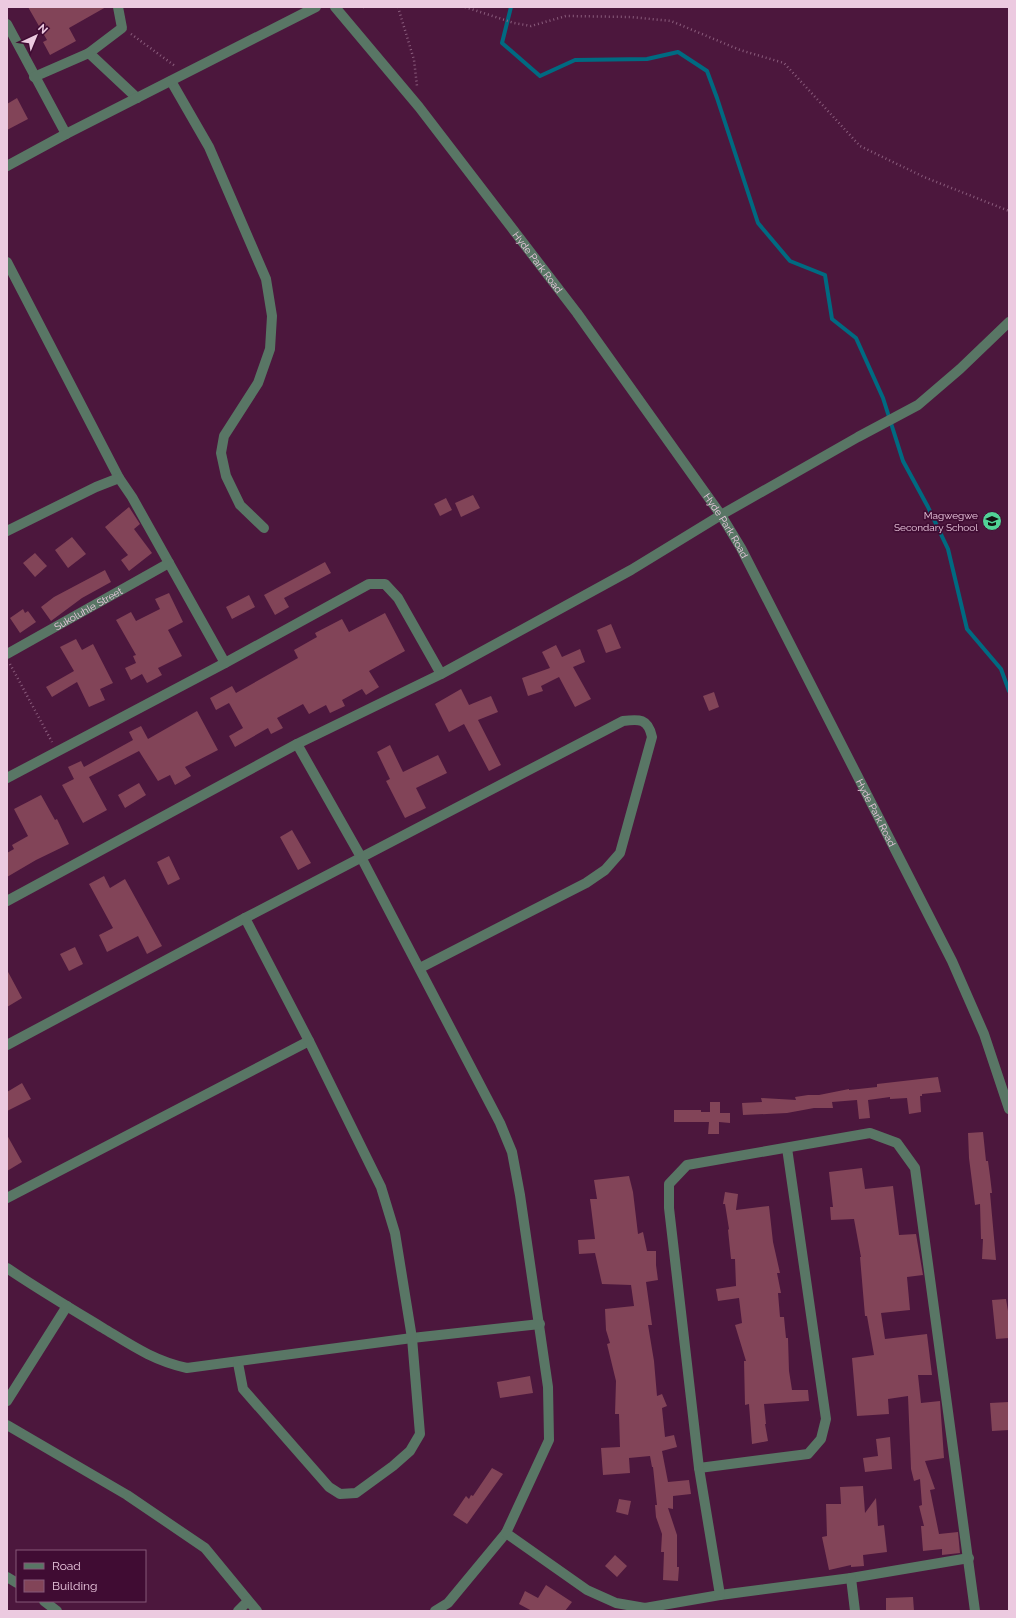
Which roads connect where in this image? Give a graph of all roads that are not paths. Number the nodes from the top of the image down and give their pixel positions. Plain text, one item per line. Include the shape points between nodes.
1 (118, 7) edge
2 (316, 7) edge
3 (335, 7) edge
4 (7, 24) edge
5 (89, 53) junction
6 (34, 77) junction
7 (172, 80) junction
8 (137, 98) junction
9 (66, 134) junction
10 (7, 166) edge
11 (7, 262) edge
12 (1009, 322) edge
13 (119, 478) junction
14 (721, 516) junction
15 (264, 528) dead end
16 (7, 530) edge
17 (168, 563) junction
18 (7, 654) edge
19 (225, 663) junction
20 (441, 674) junction
21 (297, 744) junction
22 (7, 778) edge
23 (361, 857) junction
24 (7, 901) edge
25 (245, 918) junction
26 (420, 968) junction
27 (309, 1041) junction
28 (7, 1045) edge
29 (1009, 1105) edge
30 (787, 1148) junction
31 (7, 1198) edge
32 (7, 1268) edge
33 (67, 1306) junction
34 (540, 1324) junction
35 (412, 1338) junction
36 (238, 1362) junction
37 (7, 1401) edge
38 (7, 1425) edge
39 (699, 1468) junction
40 (506, 1533) junction
41 (969, 1558) junction
42 (7, 1577) edge
43 (851, 1578) junction
44 (16, 1582) edge
45 (720, 1595) junction
46 (248, 1601) junction
47 (45, 1602) edge
48 (450, 1607) edge
49 (57, 1611) edge
50 (238, 1611) edge
51 (257, 1611) edge
52 (435, 1611) edge
53 (855, 1611) edge
54 (975, 1611) edge

1 - 5 street via 122,28
2 - 7 street
3 - 14 street, Hyde Park Road via 419,107 577,314
4 - 6 street
5 - 6 street
5 - 8 street
6 - 9 street
7 - 8 street
7 - 15 street via 209,147 266,279 272,316 270,349 258,383 224,436 221,453 226,476 240,505
8 - 9 street
9 - 10 street
11 - 13 street
12 - 14 street via 918,405
13 - 16 street
13 - 17 street
14 - 20 street via 631,570
14 - 29 street, Hyde Park Road via 745,555 952,961 984,1034
17 - 18 street, Sukoluhle Street
17 - 19 street
19 - 20 street via 369,584 385,584 398,598
19 - 22 street
20 - 21 street
21 - 23 street
21 - 24 street
23 - 25 street
23 - 26 street
23 - 26 street via 623,721 636,719 645,722 650,729 652,737 620,853 605,870 586,883
25 - 27 street
25 - 28 street
26 - 34 street via 500,1123 512,1152
27 - 31 street
27 - 35 street via 381,1187 396,1233
30 - 39 street via 687,1165 669,1184 669,1208
30 - 39 street via 826,1419 821,1439 808,1454
30 - 41 street via 870,1133 897,1143 915,1168
32 - 33 street
33 - 36 street via 154,1358 171,1365 187,1368
33 - 37 street
34 - 35 street
34 - 40 street via 548,1387 549,1440
35 - 36 street
35 - 36 street via 420,1434 410,1451 356,1494 340,1494 319,1476 243,1389
38 - 46 street via 127,1495 205,1548
39 - 45 street
40 - 45 street via 587,1590 616,1603 645,1608
40 - 48 street
41 - 43 street
41 - 54 street
42 - 44 street
43 - 45 street
43 - 53 street
46 - 50 street
46 - 51 street
47 - 49 street
48 - 52 street

